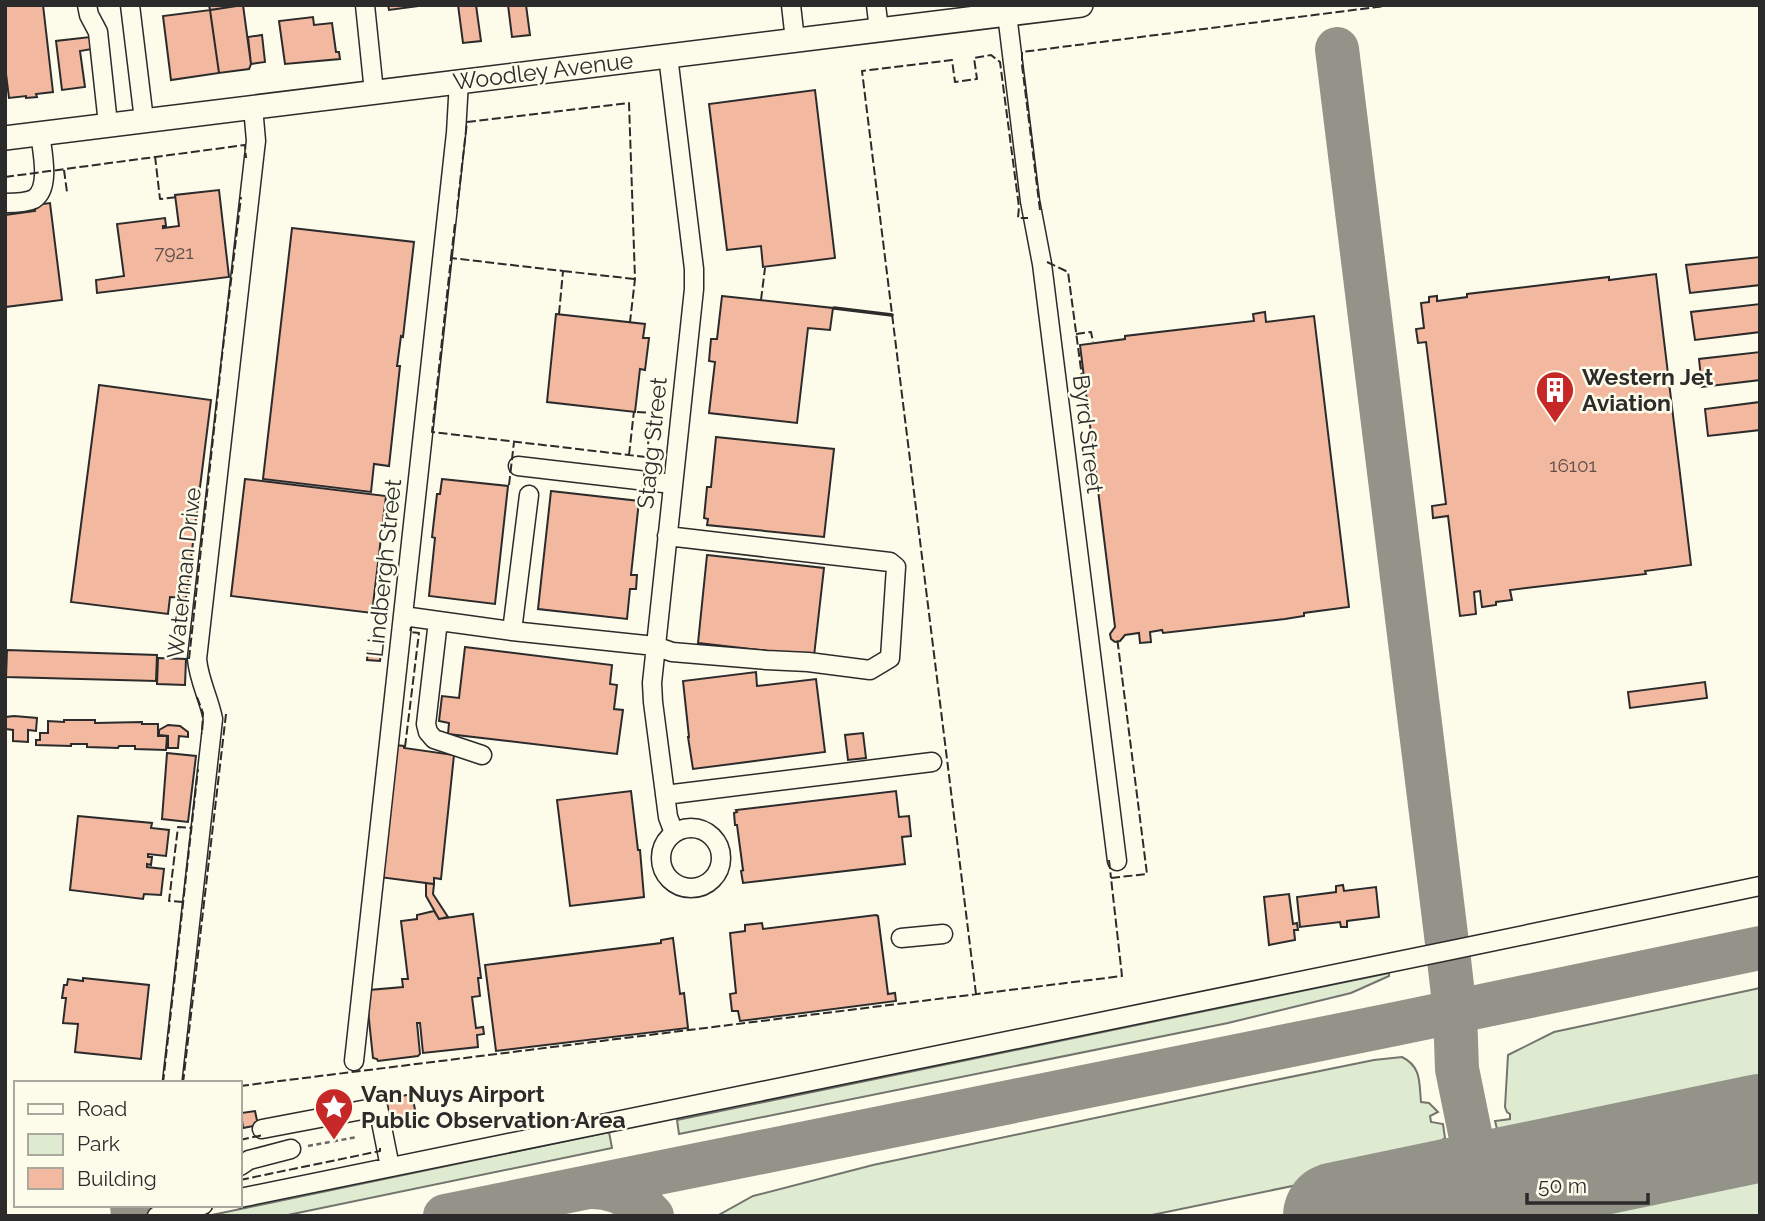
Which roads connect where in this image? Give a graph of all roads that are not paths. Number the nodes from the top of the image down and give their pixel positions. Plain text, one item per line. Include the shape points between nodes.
1 (87, 5) edge
2 (130, 5) edge
3 (365, 5) edge
4 (791, 5) edge
5 (876, 5) edge
6 (1081, 5) edge
7 (1007, 14) junction
8 (879, 30) junction
9 (795, 40) junction
10 (668, 56) junction
11 (459, 81) junction
12 (374, 92) junction
13 (253, 107) junction
14 (144, 120) junction
15 (108, 124) junction
16 (40, 133) junction
17 (5, 138) edge
18 (5, 204) edge
19 (517, 466) dead end
20 (672, 484) junction
21 (529, 495) dead end
22 (667, 536) junction
23 (403, 617) junction
24 (438, 621) junction
25 (512, 631) junction
26 (655, 646) junction
27 (482, 755) dead end
28 (932, 762) dead end
29 (665, 795) junction
30 (674, 833) dead end
31 (1117, 861) dead end
32 (1760, 886) edge
33 (943, 934) dead end
34 (901, 939) dead end
35 (354, 1060) dead end
36 (172, 1081) edge
37 (262, 1129) dead end
38 (291, 1149) road end
39 (242, 1165) edge
40 (390, 1167) junction
41 (242, 1198) edge
42 (188, 1207) edge
43 (157, 1216) edge

1 - 15 street via 98,32
2 - 14 street
3 - 12 street
4 - 9 street
5 - 8 street
6 - 7 main road, Woodley Avenue
7 - 8 main road, Woodley Avenue
7 - 31 street, Byrd Street
8 - 9 main road, Woodley Avenue
9 - 10 main road, Woodley Avenue
10 - 11 main road, Woodley Avenue
10 - 20 street, Stagg Street via 694,269
11 - 12 main road, Woodley Avenue
11 - 23 street, Lindbergh Street
12 - 13 main road, Woodley Avenue
13 - 14 main road, Woodley Avenue
13 - 36 street, Waterman Drive via 255,149 197,659 213,719
14 - 15 main road, Woodley Avenue
15 - 16 main road, Woodley Avenue
16 - 17 main road, Woodley Avenue
16 - 18 street via 43,189 33,199
19 - 20 street
20 - 22 street, Stagg Street
21 - 25 street
22 - 26 street, Stagg Street
22 - 26 street via 890,562 896,567 890,658 870,670 671,652
23 - 24 street
23 - 35 street, Lindbergh Street
24 - 25 street
24 - 27 street via 428,732 434,739
25 - 26 street
26 - 29 street, Stagg Street via 653,702
28 - 29 street
29 - 30 street, Stagg Street
32 - 40 street
33 - 34 street
37 - 40 street via 378,1107
38 - 39 street
40 - 41 street
42 - 43 street

